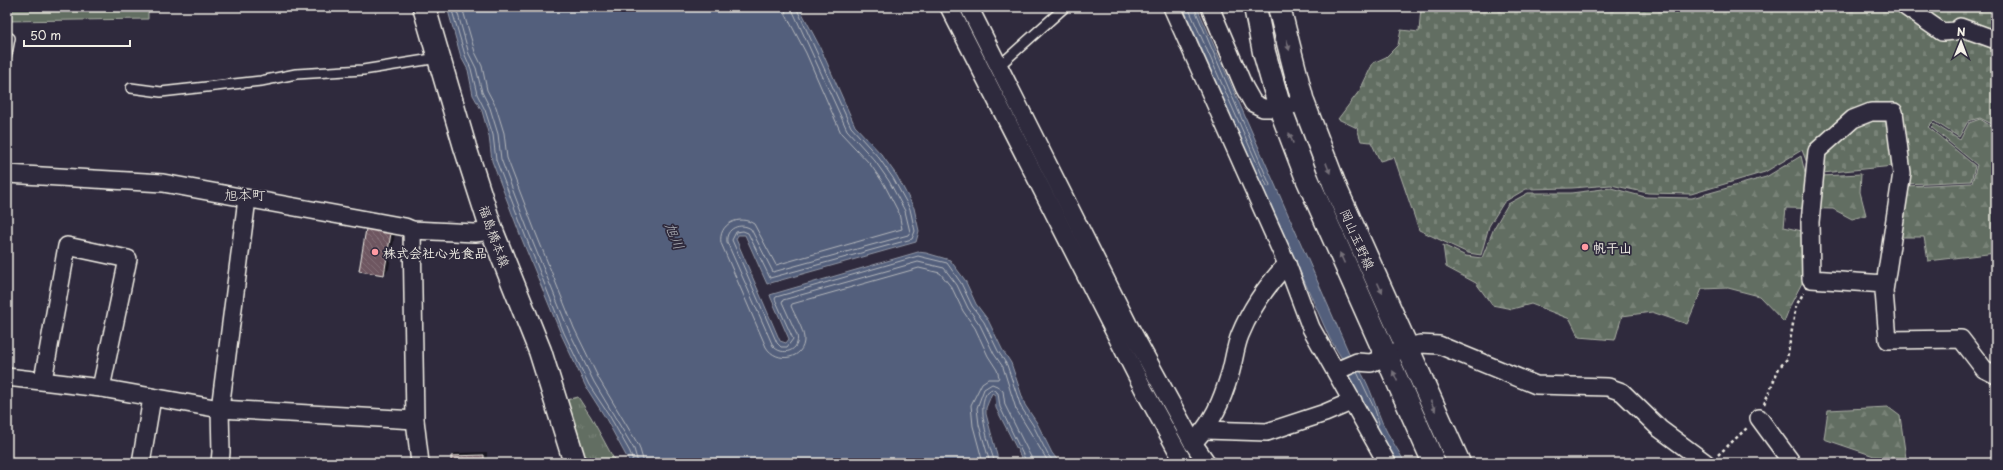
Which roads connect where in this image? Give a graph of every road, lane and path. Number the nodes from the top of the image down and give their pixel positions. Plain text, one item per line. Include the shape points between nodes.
1 (424, 7) edge
2 (949, 7) edge
3 (969, 7) edge
4 (1064, 7) edge
5 (1172, 7) edge
6 (1210, 7) edge
7 (1255, 7) edge
8 (1279, 7) edge
9 (1906, 7) edge
10 (7, 38) edge
11 (1996, 40) edge
12 (7, 54) edge
13 (438, 58) junction
14 (999, 66) junction
15 (131, 88) dead end
16 (1303, 102) junction
17 (1280, 108) junction
18 (7, 174) edge
19 (247, 199) junction
20 (412, 230) junction
21 (492, 231) junction
22 (1287, 264) junction
23 (1811, 279) junction
24 (1885, 284) junction
25 (1406, 348) junction
26 (1387, 357) junction
27 (1345, 368) junction
28 (1996, 375) edge
29 (7, 377) edge
30 (43, 380) junction
31 (101, 388) junction
32 (152, 398) junction
33 (1353, 401) junction
34 (220, 409) junction
35 (1759, 418) junction
36 (416, 420) junction
37 (1205, 430) junction
38 (1193, 442) junction
39 (1711, 460) edge
40 (141, 463) edge
41 (220, 463) edge
42 (420, 463) edge
43 (575, 463) edge
44 (1184, 463) edge
45 (1207, 463) edge
46 (1387, 463) edge
47 (1434, 463) edge
48 (1459, 463) edge
49 (1792, 463) edge

1 - 13 main road, 福島橋本線
2 - 44 street via 1145,392
3 - 14 street
4 - 14 lane
5 - 22 street
6 - 17 street via 1253,103 1263,108
7 - 17 main road, 岡山玉野線 via 1264,52
8 -> 16 main road, 岡山玉野線
9 - 11 street via 1942,32 1956,31 1960,27
10 - 12 lane via 10,38
13 - 15 lane via 363,70 296,74 261,81 168,91
13 - 21 main road, 福島橋本線
14 - 38 street via 1128,324
16 - 17 street
16 -> 25 main road, 岡山玉野線 via 1337,191
26 -> 17 main road, 岡山玉野線 via 1306,176
18 - 19 street via 163,183
19 - 20 street
19 - 34 street
20 - 21 street via 475,233
20 - 36 street
21 - 43 main road, 福島橋本線 via 540,351
22 - 27 street via 1311,328
22 - 37 street via 1269,283 1250,314 1240,337 1218,408
23 - 24 street
23 - 24 street via 1810,222 1817,151 1853,119 1871,112 1894,112 1902,173
23 - 35 path via 1796,306 1786,359 1779,368
24 - 28 street via 1888,340 1961,339 1984,369
25 - 26 street
25 - 39 street via 1420,344 1439,345 1536,385 1608,387 1622,392 1660,429
25 -> 48 main road, 岡山玉野線
26 - 27 street
47 -> 26 main road, 岡山玉野線
27 - 33 street
29 - 30 street
30 - 31 street
30 - 31 street via 67,246 128,260
31 - 32 street
32 - 34 street
32 - 40 street
33 - 37 street via 1326,413 1266,432
33 - 46 street
34 - 36 street
34 - 41 street
35 - 39 path
35 - 49 street
36 - 42 street
37 - 38 street
38 - 45 street

